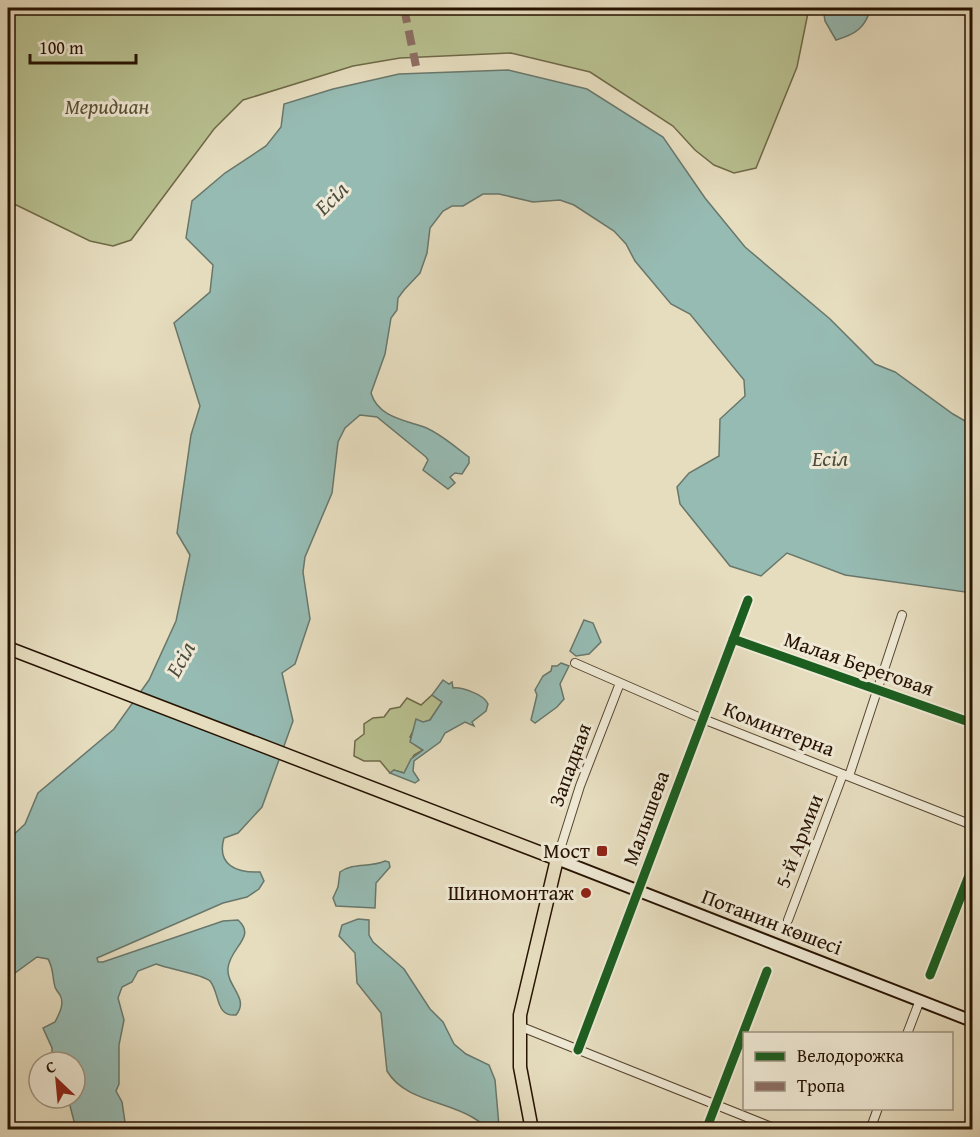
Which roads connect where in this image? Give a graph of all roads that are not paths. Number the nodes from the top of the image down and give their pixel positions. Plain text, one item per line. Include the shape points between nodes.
1 (748, 600) dead end
2 (902, 615) dead end
3 (733, 639) junction
4 (8, 648) edge
5 (575, 663) dead end
6 (620, 683) junction
7 (878, 690) junction
8 (703, 719) junction
9 (972, 723) edge
10 (846, 775) junction
11 (972, 825) edge
12 (557, 859) junction
13 (972, 868) edge
14 (638, 892) junction
15 (788, 920) dead end
16 (767, 971) dead end
17 (930, 975) dead end
18 (920, 1000) junction
19 (972, 1021) edge
20 (519, 1026) junction
21 (744, 1032) edge
22 (908, 1032) edge
23 (743, 1034) edge
24 (578, 1050) junction
25 (716, 1104) junction
26 (877, 1110) edge
27 (532, 1130) edge
28 (706, 1130) edge
29 (779, 1130) edge
30 (870, 1130) edge

1 - 3 street, Малышева
2 - 7 street, 5-й Армии
3 - 7 street, Малая Береговая
3 - 8 street, Малышева
4 - 12 highway
5 - 6 street, Коминтерна
6 - 8 street, Коминтерна
6 - 12 street, Западная
7 - 9 street, Малая Береговая
7 - 10 street, 5-й Армии
8 - 10 street, Коминтерна
8 - 14 street, Малышева
10 - 11 street, Коминтерна
10 - 15 street, 5-й Армии
12 - 14 main road, Потанин көшесі
12 - 20 highway
13 - 17 street
14 - 18 main road, Потанин көшесі
14 - 24 street, Малышева
16 - 21 street
18 - 19 main road, Потанин көшесі
18 - 22 street
20 - 24 street
20 - 27 highway via 523,1095
23 - 25 street
24 - 25 street
25 - 28 street
25 - 29 street
26 - 30 street

